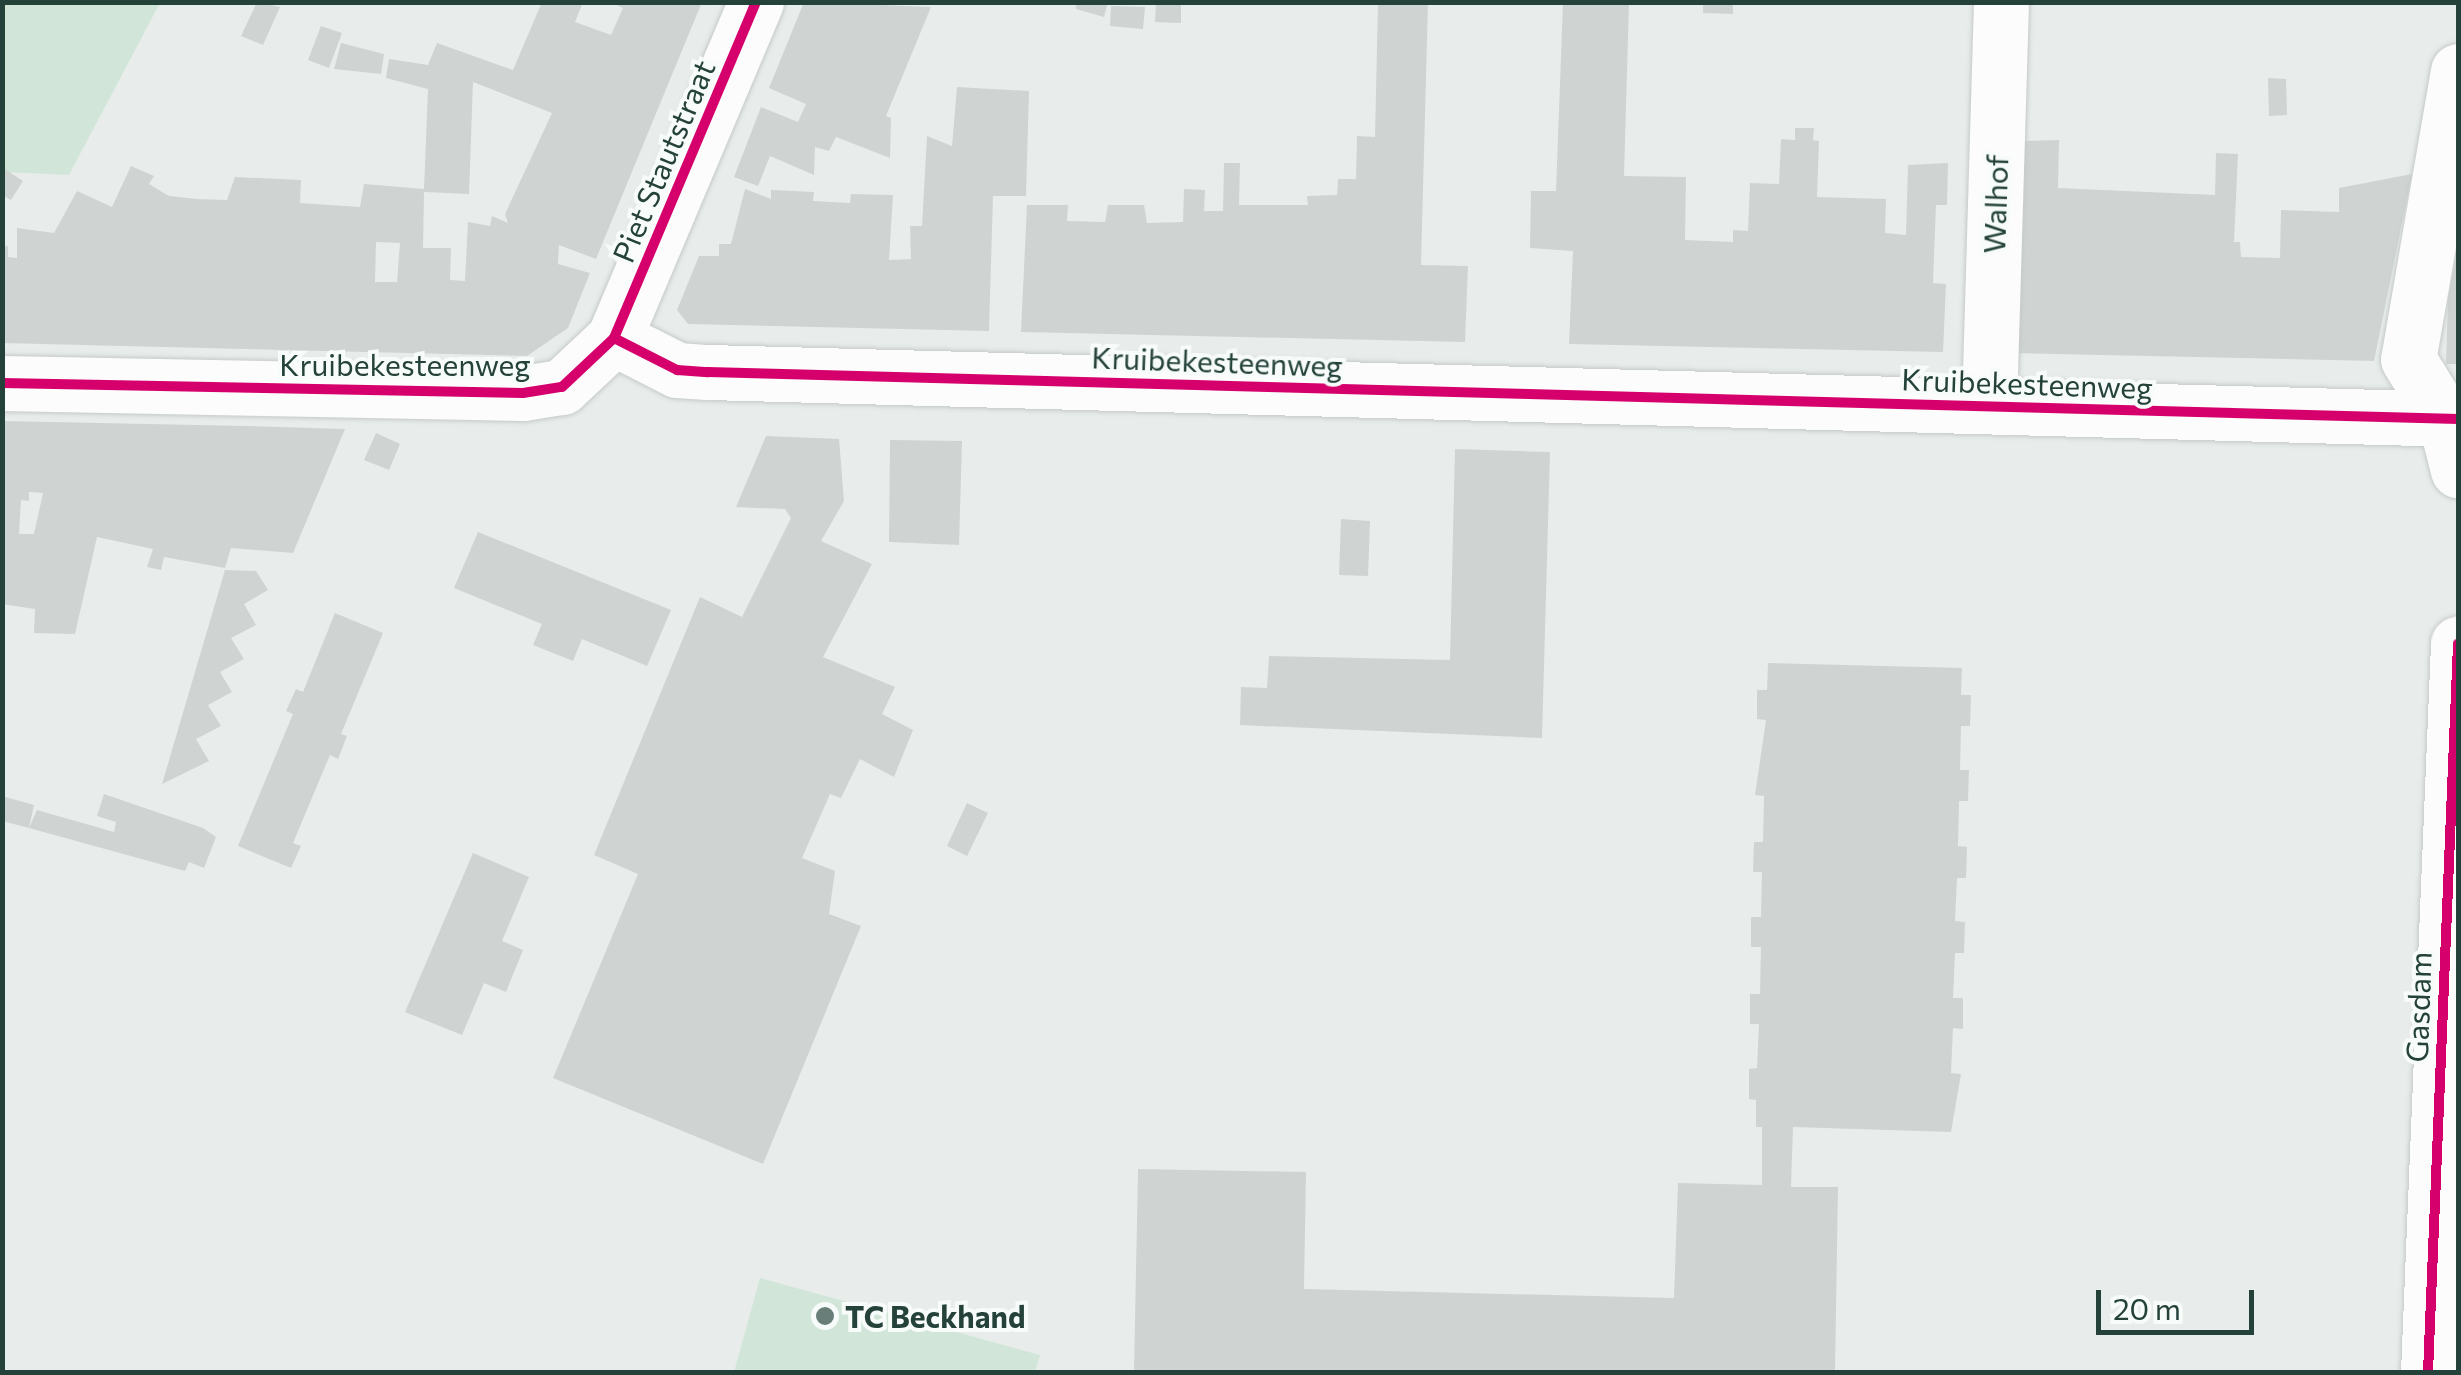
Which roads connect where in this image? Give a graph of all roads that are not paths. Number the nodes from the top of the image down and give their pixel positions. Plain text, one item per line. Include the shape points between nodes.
1 (756, 2) edge
2 (2001, 2) edge
3 (2458, 71) edge
4 (614, 338) junction
5 (2, 384) edge
6 (1989, 406) junction
7 (2454, 436) edge
8 (2458, 644) edge
9 (2428, 1372) edge

1 - 4 street, Piet Stautstraat
2 - 6 street, Walhof
3 - 7 street via 2408,359
4 - 5 street, Kruibekesteenweg via 562,387 523,393
4 - 6 street, Kruibekesteenweg via 677,370
6 - 7 street, Kruibekesteenweg
8 - 9 street, Gasdam

